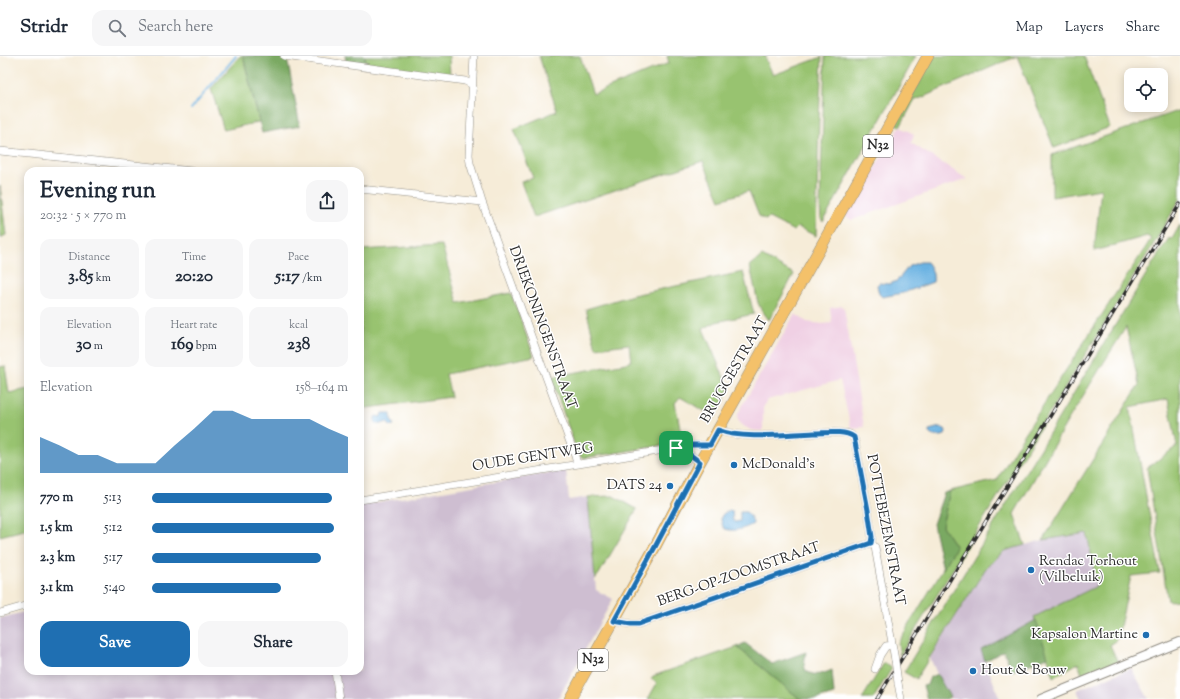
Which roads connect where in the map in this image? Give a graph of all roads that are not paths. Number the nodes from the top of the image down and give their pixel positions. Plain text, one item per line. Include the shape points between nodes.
1 (284, 56) edge
2 (474, 56) edge
3 (928, 56) edge
4 (473, 87) junction
5 (0, 151) edge
6 (127, 167) edge
7 (364, 189) edge
8 (482, 202) junction
9 (718, 430) junction
10 (710, 445) junction
11 (676, 448) junction
12 (700, 462) junction
13 (577, 464) junction
14 (364, 499) edge
15 (871, 543) junction
16 (24, 606) edge
17 (0, 613) edge
18 (614, 621) junction
19 (1180, 642) edge
20 (892, 645) junction
21 (875, 669) dead end
22 (336, 675) edge
23 (339, 699) edge
24 (570, 699) edge
25 (901, 699) edge
26 (1041, 699) edge

1 - 4 street via 466,81
2 - 4 street, DRIEKONINGENSTRAAT
3 - 9 main road, BRUGGESTRAAT / N32
4 - 8 street, DRIEKONINGENSTRAAT via 469,154
5 - 6 street
7 - 8 street
8 - 13 street, DRIEKONINGENSTRAAT
9 - 10 main road, BRUGGESTRAAT / N32
9 - 15 street, POTTEBEZEMSTRAAT via 736,435 766,436 831,432 850,434 854,437 868,510
10 - 11 street, OUDE GENTWEG
10 - 12 main road, BRUGGESTRAAT / N32
11 - 12 street
11 - 13 street, OUDE GENTWEG
12 - 18 main road, BRUGGESTRAAT / N32
13 - 14 street, OUDE GENTWEG
15 - 18 street, BERG-OP-ZOOMSTRAAT via 638,624
15 - 20 street, POTTEBEZEMSTRAAT via 875,547
16 - 17 street
18 - 24 main road, BRUGGESTRAAT / N32
19 - 26 street
20 - 21 street via 886,646
20 - 25 street, POTTEBEZEMSTRAAT, bridge
22 - 23 street

